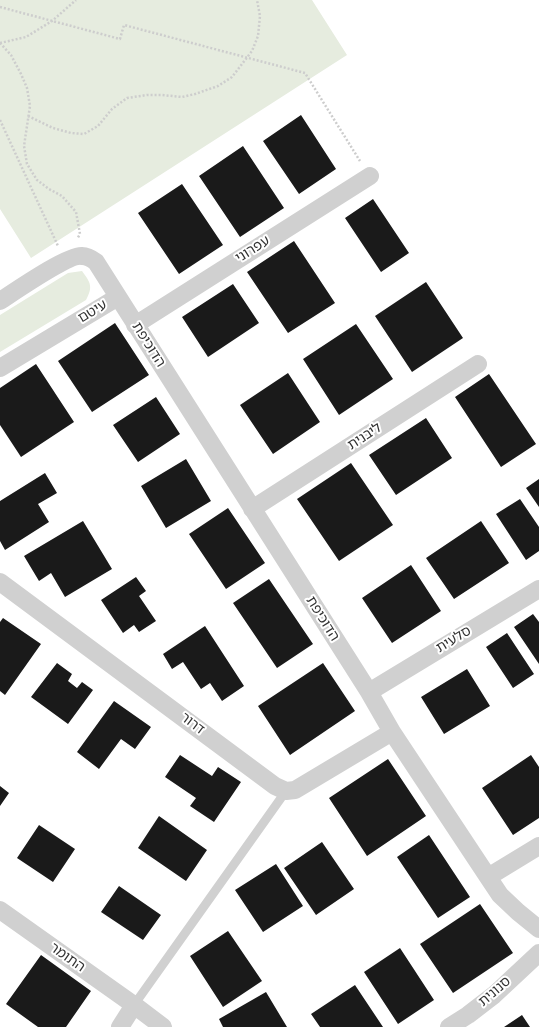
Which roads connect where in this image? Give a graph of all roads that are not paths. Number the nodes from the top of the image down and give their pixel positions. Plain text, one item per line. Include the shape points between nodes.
1 (370, 176) road end
2 (118, 297) junction
3 (0, 301) edge
4 (135, 325) junction
5 (478, 364) dead end
6 (0, 368) edge
7 (252, 509) junction
8 (0, 582) edge
9 (539, 589) edge
10 (369, 692) junction
11 (392, 732) junction
12 (286, 791) junction
13 (539, 846) edge
14 (488, 877) junction
15 (0, 910) edge
16 (539, 929) edge
17 (539, 953) edge
18 (134, 1005) junction
19 (120, 1027) edge
20 (163, 1027) edge
21 (449, 1027) edge

1 - 4 street, עפרוני
2 - 3 street, עיטם via 96,262 82,255 64,260
2 - 4 street, הדוכיפת
2 - 6 street, עיטם
4 - 7 street, הדוכיפת
5 - 7 street, ליבנית
7 - 10 street, הדוכיפת
8 - 12 street, דרור via 275,786
9 - 10 street, סלעית
10 - 11 street, הדוכיפת
11 - 12 street via 296,790
11 - 14 street, הדוכיפת
12 - 18 lane
13 - 14 street
14 - 16 street, הדוכיפת via 500,895
15 - 18 street, התומר
17 - 21 street, סנונית via 494,995
18 - 19 street
18 - 20 street, התומר

